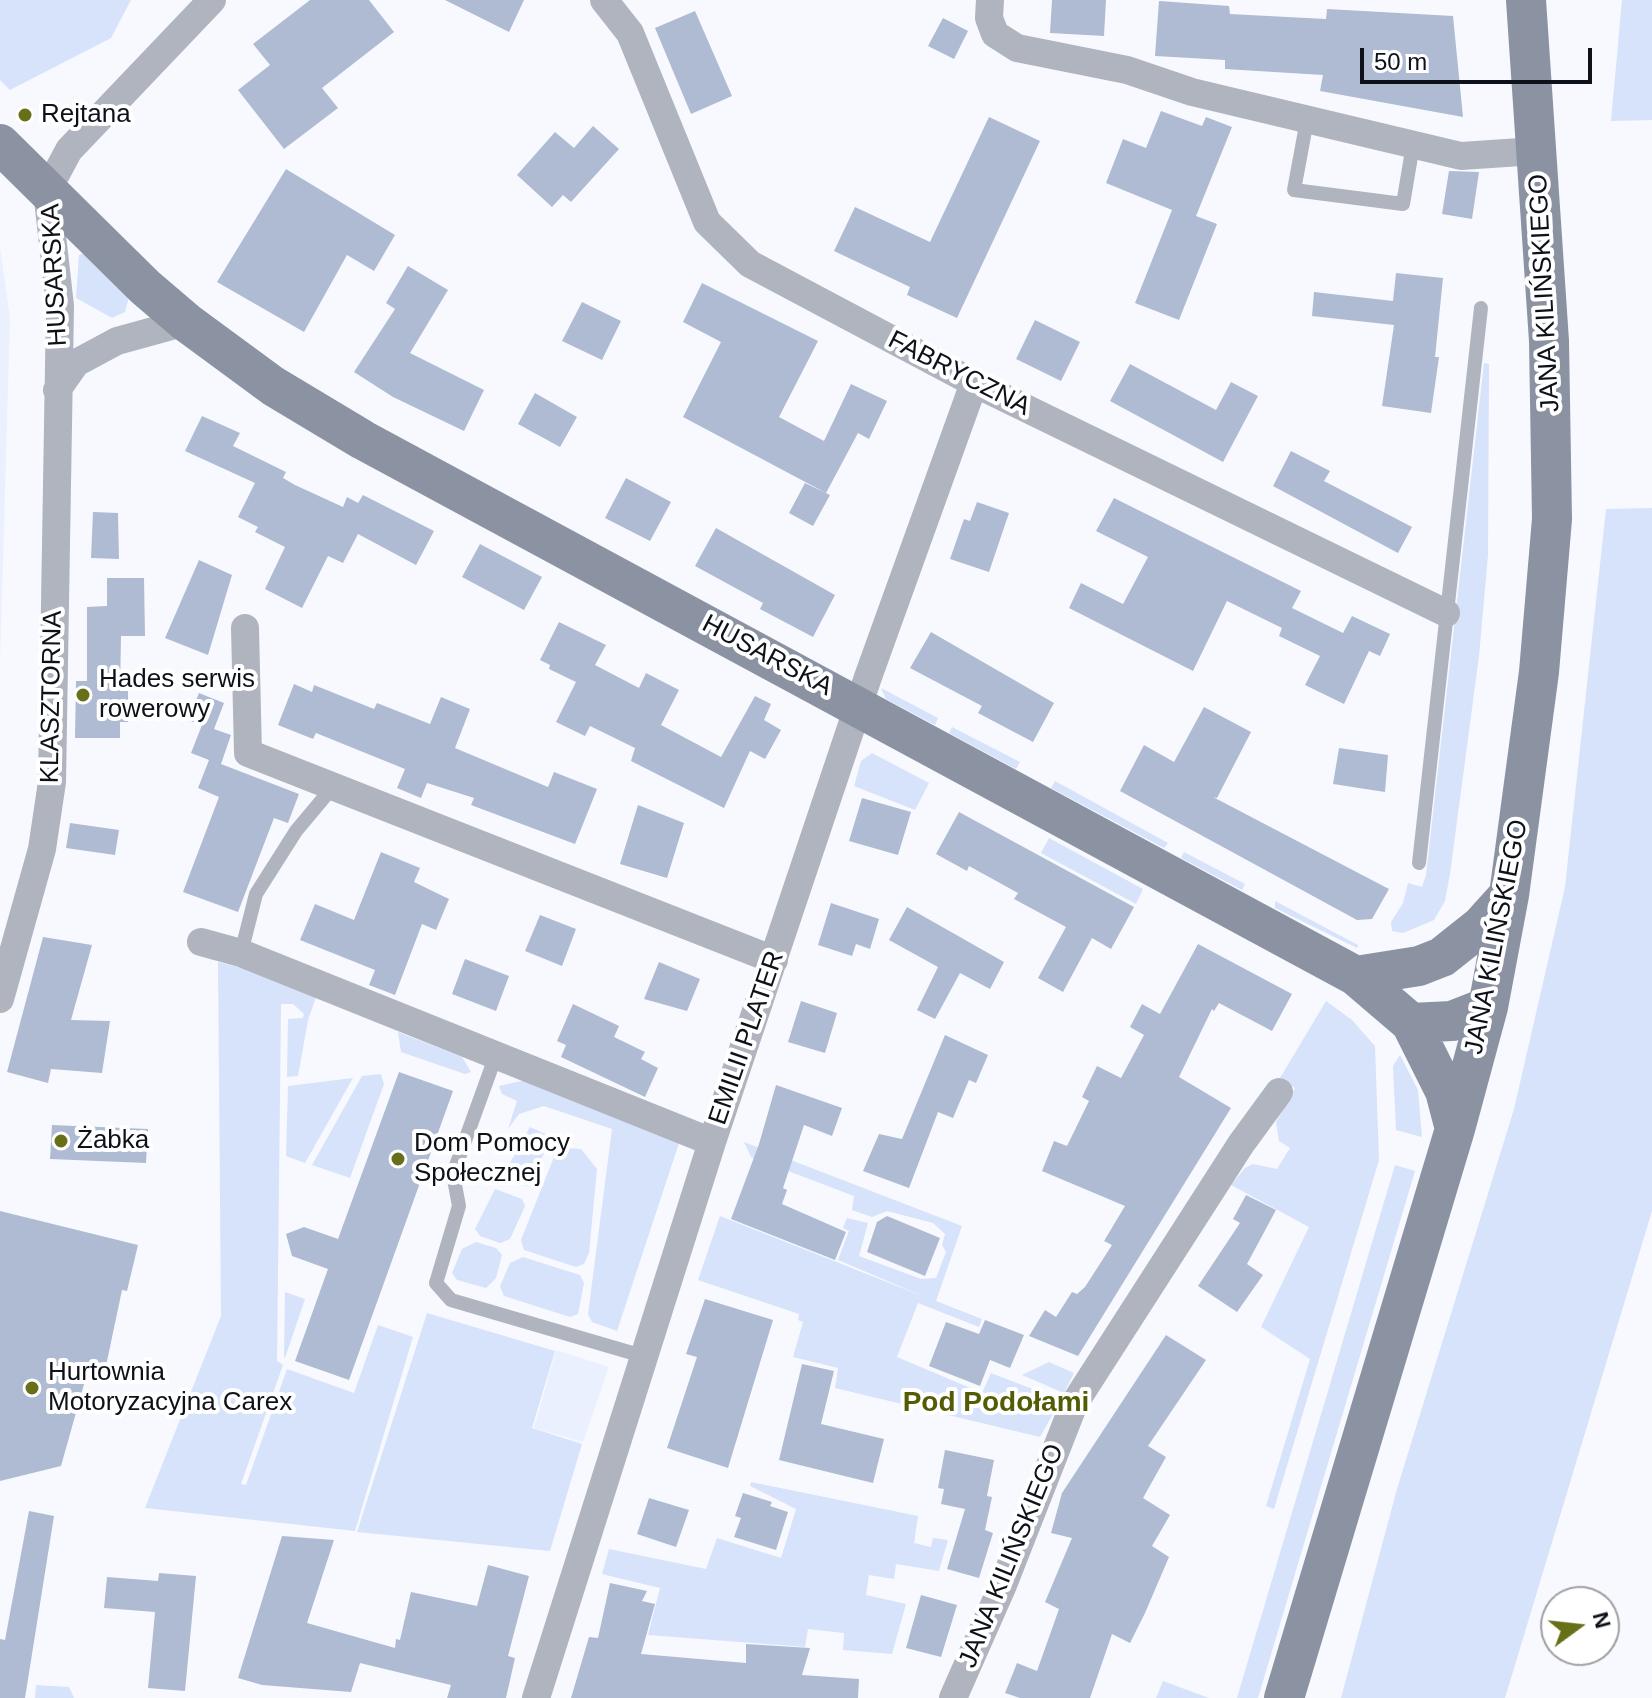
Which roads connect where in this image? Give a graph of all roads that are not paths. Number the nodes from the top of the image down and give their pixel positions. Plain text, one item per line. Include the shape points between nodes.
1 (212, 0) edge
2 (604, 0) edge
3 (1526, 0) edge
4 (990, 9) edge
5 (1307, 120) junction
6 (0, 144) edge
7 (1413, 145) junction
8 (1536, 151) junction
9 (47, 191) junction
10 (1481, 308) dead end
11 (186, 322) junction
12 (974, 383) junction
13 (57, 390) junction
14 (1446, 613) junction
15 (245, 628) dead end
16 (858, 705) junction
17 (332, 788) junction
18 (1419, 863) dead end
19 (1509, 895) junction
20 (10, 925) edge
21 (201, 942) dead end
22 (241, 953) junction
23 (774, 960) junction
24 (1419, 966) junction
25 (1356, 976) junction
26 (0, 999) edge
27 (1488, 1007) junction
28 (1411, 1023) junction
29 (496, 1055) junction
30 (1279, 1092) dead end
31 (1455, 1129) junction
32 (712, 1142) junction
33 (647, 1357) junction
34 (536, 1698) edge
35 (953, 1698) edge
36 (1284, 1698) edge

1 - 9 street via 69,150
2 - 12 street, FABRYCZNA via 630,33 707,222 750,264
3 - 8 street, JANA KILIŃSKIEGO
4 - 5 street, JANA KILIŃSKIEGO via 995,34 1017,48 1127,70
5 - 7 street, JANA KILIŃSKIEGO
5 - 7 lane via 1294,190 1403,204
6 - 9 street
7 - 8 street, JANA KILIŃSKIEGO via 1461,156
8 - 19 street, JANA KILIŃSKIEGO via 1549,341 1552,519 1539,672
9 - 11 street, HUSARSKA
9 - 13 street, HUSARSKA via 60,306
10 - 14 lane
11 - 13 street, HUSARSKA via 117,341 76,363
11 - 16 street, HUSARSKA via 273,386 363,440
12 - 14 street, FABRYCZNA
12 - 16 street, EMILII PLATER
13 - 20 street, KLASZTORNA via 52,782 42,849
14 - 18 lane
15 - 17 street via 248,753
16 - 23 street, EMILII PLATER
16 - 25 street, HUSARSKA
17 - 22 lane via 296,831 256,894
17 - 23 street
19 - 24 street via 1460,945
19 - 27 street, JANA KILIŃSKIEGO
20 - 26 street, KLASZTORNA
21 - 22 street
22 - 29 street
23 - 32 street, EMILII PLATER
24 - 25 street
24 - 27 street via 1460,977
25 - 28 street, HUSARSKA
27 - 28 street via 1452,1021
27 - 31 street, JANA KILIŃSKIEGO
28 - 31 street, HUSARSKA via 1445,1091
29 - 32 street
29 - 33 lane via 453,1174 459,1206 436,1283 451,1300
30 - 35 street, JANA KILIŃSKIEGO via 1074,1404
31 - 36 street, JANA KILIŃSKIEGO
32 - 33 street, EMILII PLATER
33 - 34 street, EMILII PLATER

